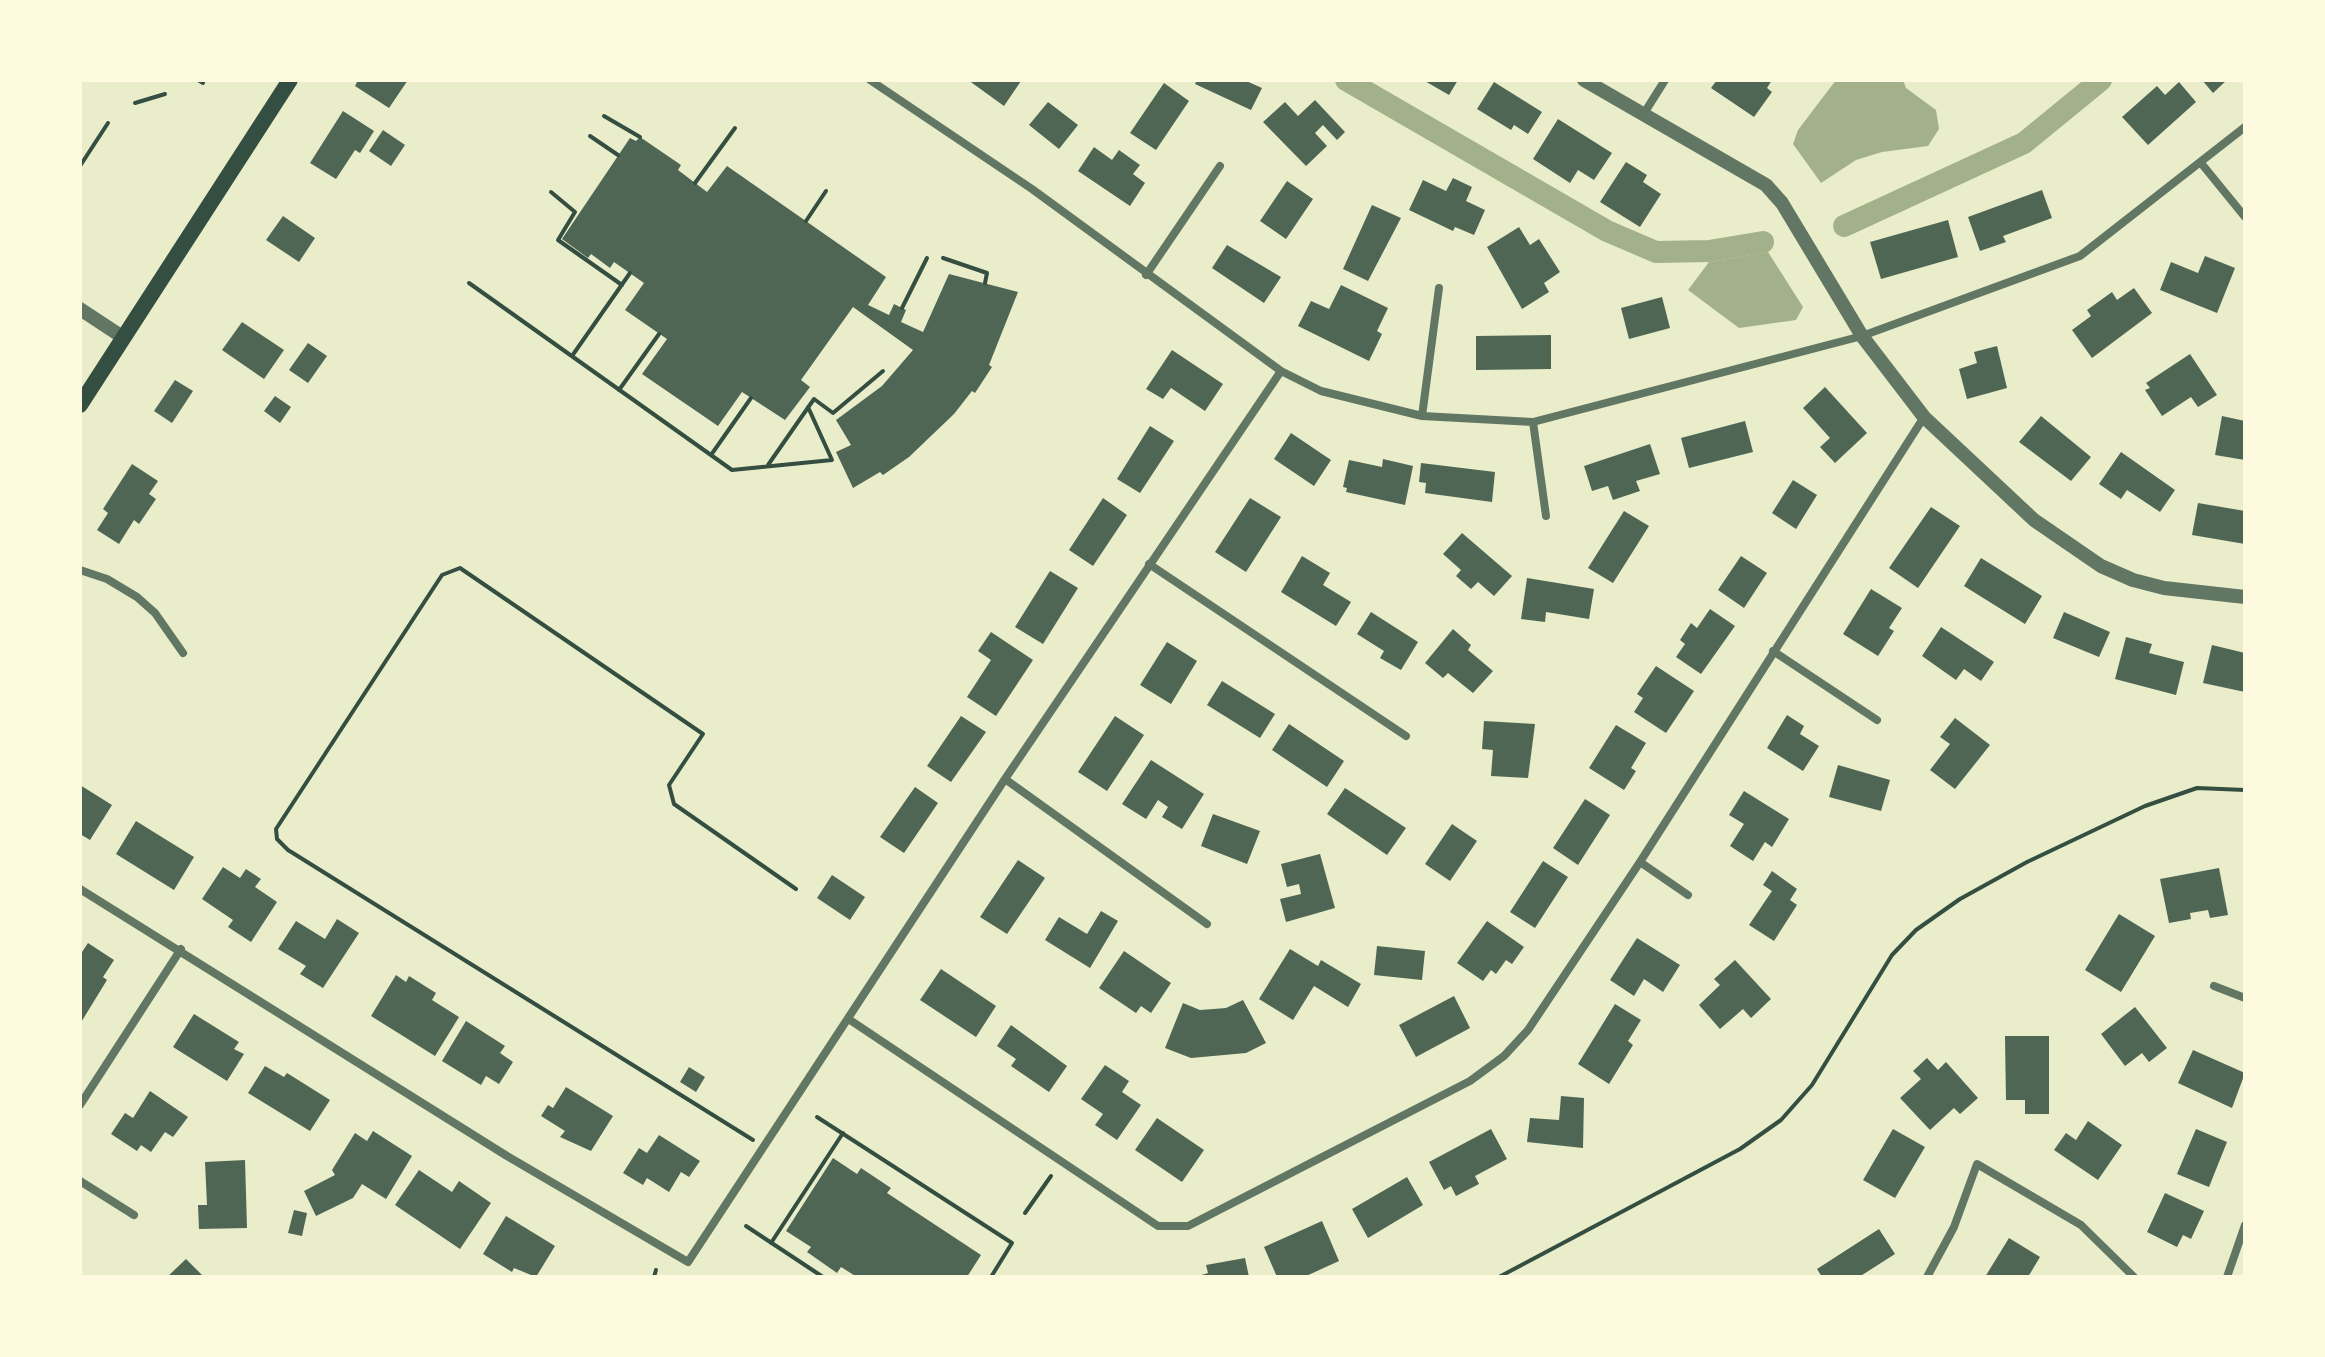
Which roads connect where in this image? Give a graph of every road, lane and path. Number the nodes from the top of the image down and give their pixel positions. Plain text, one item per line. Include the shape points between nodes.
1 (290, 80) edge
2 (870, 80) edge
3 (1584, 80) edge
4 (1665, 80) edge
5 (165, 94) dead end
6 (135, 103) dead end
7 (604, 116) dead end
8 (1643, 116) junction
9 (108, 123) dead end
10 (2245, 127) edge
11 (735, 128) dead end
12 (590, 136) dead end
13 (640, 137) dead end
14 (618, 155) dead end
15 (2201, 163) junction
16 (80, 166) edge
17 (1220, 166) dead end
18 (695, 183) dead end
19 (826, 191) dead end
20 (551, 192) dead end
21 (2245, 217) edge
22 (806, 221) dead end
23 (927, 258) dead end
24 (943, 258) dead end
25 (630, 273) dead end
26 (1146, 275) junction
27 (469, 283) dead end
28 (985, 283) dead end
29 (622, 285) junction
30 (1439, 288) dead end
31 (902, 308) dead end
32 (80, 309) edge
33 (659, 334) dead end
34 (1862, 336) junction
35 (124, 338) junction
36 (572, 356) junction
37 (883, 371) dead end
38 (1281, 371) junction
39 (619, 390) junction
40 (751, 398) dead end
41 (80, 405) edge
42 (808, 407) junction
43 (1422, 416) junction
44 (1924, 417) junction
45 (1533, 422) junction
46 (711, 455) junction
47 (767, 467) junction
48 (1546, 516) dead end
49 (1149, 564) junction
50 (80, 570) edge
51 (2245, 597) edge
52 (1773, 651) junction
53 (183, 653) dead end
54 (1877, 720) dead end
55 (1406, 736) dead end
56 (1005, 779) junction
57 (2245, 790) edge
58 (1640, 862) junction
59 (80, 889) edge
60 (796, 889) dead end
61 (1688, 895) dead end
62 (1207, 924) dead end
63 (181, 949) junction
64 (2214, 986) dead end
65 (2245, 998) edge
66 (850, 1020) junction
67 (80, 1105) edge
68 (817, 1117) dead end
69 (843, 1133) junction
70 (753, 1140) dead end
71 (1051, 1176) dead end
72 (80, 1181) edge
73 (1025, 1213) dead end
74 (134, 1215) dead end
75 (2245, 1225) edge
76 (746, 1226) dead end
77 (771, 1243) junction
78 (656, 1270) dead end
79 (654, 1277) edge
80 (823, 1277) edge
81 (991, 1277) edge
82 (1499, 1277) edge
83 (1927, 1277) edge
84 (2134, 1277) edge
85 (2227, 1277) edge

1 - 35 main road
2 - 26 street via 1032,189
3 - 8 street
4 - 8 street
5 - 6 path
7 - 13 path
8 - 34 street via 1766,185
9 - 16 path
10 - 15 street
11 - 18 path
12 - 14 path
15 - 21 street
15 - 34 street via 2080,256
17 - 26 street
19 - 22 path
20 - 29 path via 575,212 558,240
23 - 31 path
24 - 28 path via 987,273
25 - 29 path
26 - 38 street
27 - 36 path
29 - 36 path
30 - 43 street
32 - 35 street
33 - 39 path
34 - 44 street
34 - 45 street
35 - 41 main road
36 - 39 path
37 - 42 path via 833,413 814,399
38 - 43 street via 1321,391
38 - 49 street
39 - 46 path
40 - 46 path
42 - 47 path
42 - 47 path via 832,460
43 - 45 street
44 - 51 street via 2034,520 2101,566 2164,588
44 - 52 street
45 - 48 street
46 - 47 path via 732,470
49 - 55 street
49 - 56 street
50 - 53 street via 137,597
52 - 54 street
52 - 58 street
56 - 62 street
56 - 66 street
57 - 82 path via 2197,788 2145,806 1960,899 1916,930 1892,955 1812,1085 1781,1120 1740,1149
58 - 61 street
58 - 66 street via 1528,1030 1504,1056 1470,1081 1188,1226 1158,1226
59 - 63 street
60 - 70 path via 674,804 669,785 703,734 460,568 442,575 276,829 277,839 288,850
63 - 66 street via 507,1156 688,1262
63 - 67 street
64 - 65 street
68 - 69 path
69 - 77 path
69 - 81 path via 1012,1243
71 - 73 path
72 - 74 street
75 - 85 street
76 - 77 path
77 - 80 path
78 - 79 path
83 - 84 street via 1954,1227 1977,1164 2081,1225

